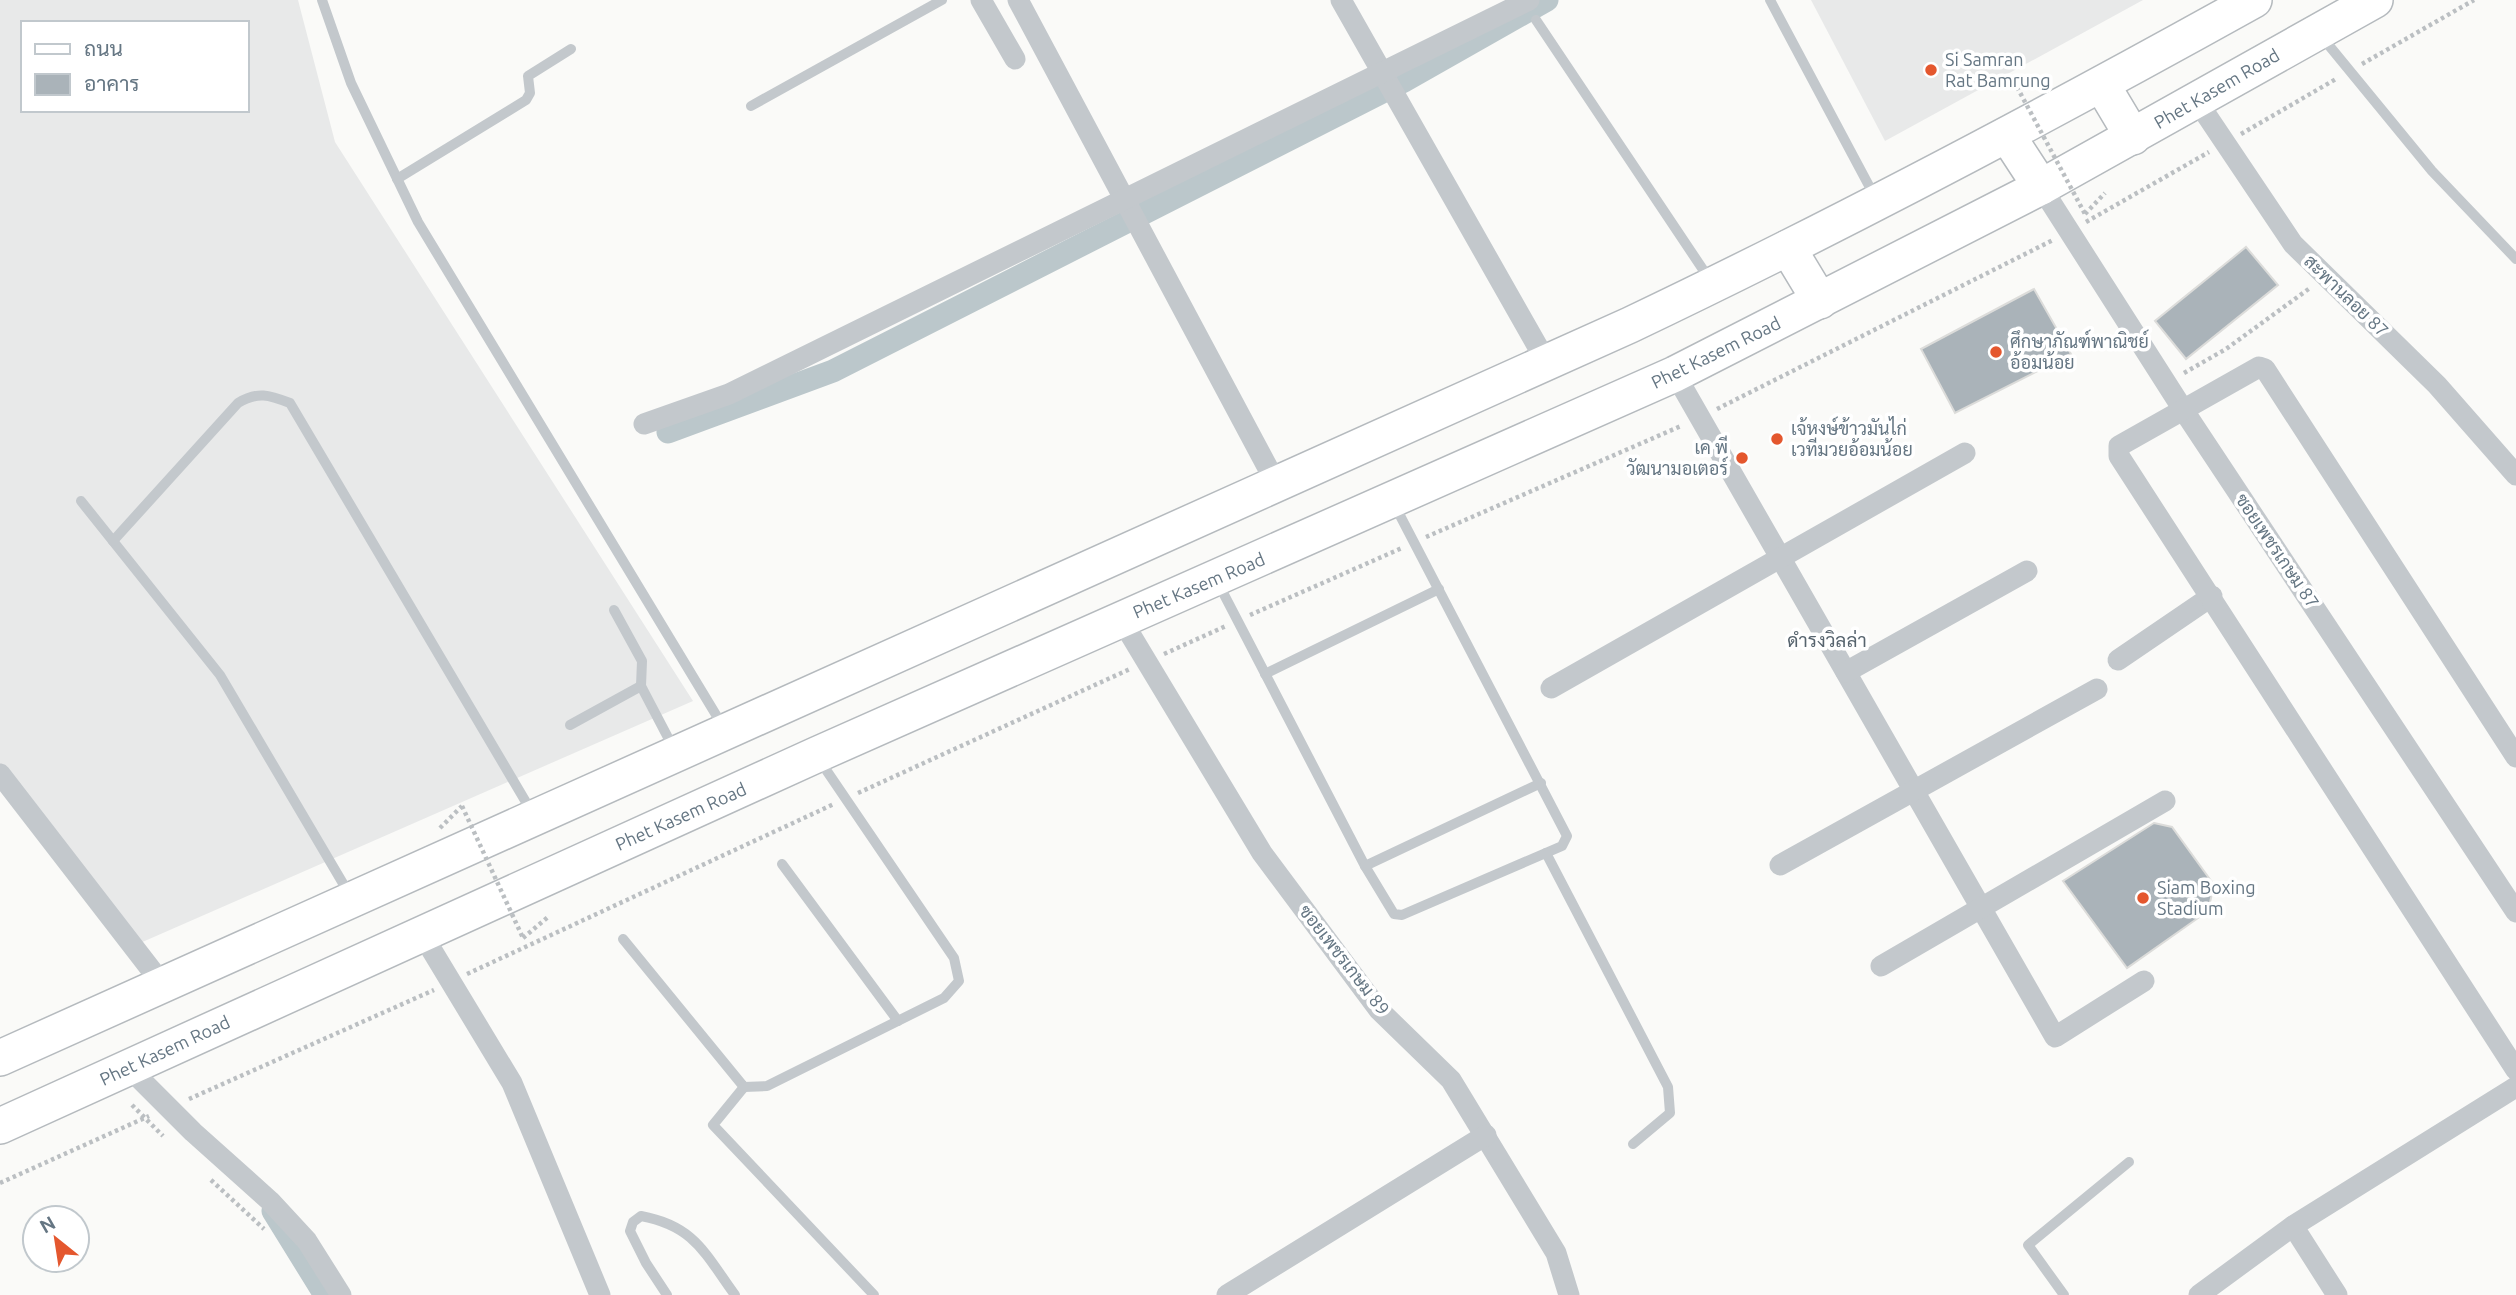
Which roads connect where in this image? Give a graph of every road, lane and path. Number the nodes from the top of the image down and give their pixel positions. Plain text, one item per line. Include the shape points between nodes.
1 (322, 0) edge
2 (942, 0) edge
3 (981, 0) edge
4 (1018, 0) edge
5 (1341, 0) edge
6 (1770, 0) edge
7 (2254, 0) edge
8 (2375, 0) edge
9 (1532, 10) edge
10 (2318, 32) junction
11 (571, 49) dead end
12 (1015, 59) dead end
13 (1383, 75) junction
14 (2045, 83) dead end
15 (2102, 85) junction
16 (2197, 101) junction
17 (751, 106) dead end
18 (2007, 135) junction
19 (2133, 137) junction
20 (397, 179) junction
21 (2041, 187) junction
22 (2105, 193) dead end
23 (1125, 201) junction
24 (1878, 203) junction
25 (1788, 248) junction
26 (2516, 260) edge
27 (2328, 276) junction
28 (1714, 285) junction
29 (1820, 301) junction
30 (1547, 363) junction
31 (1675, 374) junction
32 (2168, 382) junction
33 (2184, 411) junction
34 (644, 424) dead end
35 (1965, 453) dead end
36 (2516, 475) edge
37 (1278, 485) junction
38 (81, 501) dead end
39 (1393, 502) junction
40 (113, 541) junction
41 (1780, 558) junction
42 (2027, 570) dead end
43 (1216, 579) junction
44 (1439, 589) junction
45 (2212, 596) junction
46 (614, 610) dead end
47 (1121, 619) junction
48 (2118, 660) dead end
49 (1846, 672) junction
50 (1265, 674) junction
51 (641, 686) junction
52 (1551, 688) dead end
53 (2097, 689) dead end
54 (570, 725) dead end
55 (726, 731) junction
56 (676, 753) junction
57 (816, 755) junction
58 (2516, 757) edge
59 (0, 774) edge
60 (1541, 783) junction
61 (1915, 793) junction
62 (2165, 801) dead end
63 (534, 817) junction
64 (439, 829) dead end
65 (1546, 853) junction
66 (782, 864) dead end
67 (1780, 865) dead end
68 (1365, 866) junction
69 (352, 899) junction
70 (1982, 909) junction
71 (2516, 912) edge
72 (548, 917) dead end
73 (422, 934) junction
74 (623, 939) dead end
75 (1881, 966) dead end
76 (2144, 981) dead end
77 (163, 985) junction
78 (898, 1021) junction
79 (0, 1058) edge
80 (129, 1068) junction
81 (2516, 1070) edge
82 (744, 1087) junction
83 (2516, 1087) edge
84 (132, 1105) dead end
85 (0, 1126) edge
86 (1486, 1135) junction
87 (1633, 1144) dead end
88 (173, 1145) dead end
89 (2129, 1162) dead end
90 (203, 1172) dead end
91 (2293, 1226) junction
92 (272, 1236) dead end
93 (341, 1295) edge
94 (600, 1295) edge
95 (667, 1295) edge
96 (735, 1295) edge
97 (874, 1295) edge
98 (1227, 1295) edge
99 (1569, 1295) edge
100 (2064, 1295) edge
101 (2199, 1295) edge
102 (2337, 1295) edge

1 - 20 lane via 351,83
2 - 17 lane
3 - 12 street
4 - 23 street
5 - 13 street
6 - 24 lane
7 - 15 main road
8 - 10 main road, Phet Kasem Road
9 - 13 street
9 - 28 lane
10 - 16 main road, Phet Kasem Road
10 - 26 lane via 2432,171
11 - 20 lane via 528,76 526,100
13 - 23 street
13 - 30 street
14 - 22 path, bridge via 2017,87 2085,214
15 - 18 main road
15 - 19 main road
16 - 19 main road, Phet Kasem Road
16 - 27 street, สะพานลอย 87 via 2281,228
18 - 21 main road
18 - 24 main road
19 - 21 main road, Phet Kasem Road
20 - 55 lane via 418,222
21 - 29 main road, Phet Kasem Road
21 - 32 street, ซอยเพชรเกษม 87
23 - 34 street via 729,394
23 - 37 street
24 - 25 main road
25 - 28 main road
25 - 29 main road
27 - 32 path via 2225,349
27 - 36 street, สะพานลอย 87 via 2453,402
28 - 30 main road
29 - 31 main road, Phet Kasem Road
30 - 37 main road
31 - 39 main road, Phet Kasem Road
31 - 41 street
32 - 33 street, ซอยเพชรเกษม 87
33 - 45 street via 2126,441 2119,446 2119,456
33 - 58 street via 2235,378 2259,367 2265,369
33 - 71 street, ซอยเพชรเกษม 87
35 - 41 street
37 - 55 main road
38 - 40 lane
39 - 43 main road, Phet Kasem Road
39 - 44 lane
40 - 63 lane via 238,403 253,394 267,394 290,403
40 - 69 lane via 220,675
41 - 49 street
41 - 52 street
42 - 49 street
43 - 47 main road, Phet Kasem Road
43 - 50 lane
44 - 50 lane
44 - 60 lane
45 - 48 street
45 - 81 street
46 - 51 lane via 642,661
47 - 57 main road, Phet Kasem Road
47 - 86 street, ซอยเพชรเกษม 89 via 1262,853 1379,1010 1451,1080
49 - 61 street
50 - 68 lane
51 - 54 lane
51 - 56 lane
53 - 61 street
55 - 56 main road
56 - 63 main road
57 - 73 main road, Phet Kasem Road
57 - 78 lane via 954,958 959,981 944,998
59 - 77 street
60 - 65 lane via 1567,836 1562,846
60 - 68 lane
61 - 67 street
61 - 70 street
62 - 70 street
63 - 69 main road
64 - 72 path, bridge via 462,806 523,938
65 - 68 lane via 1402,915 1390,911
65 - 87 lane via 1668,1087 1670,1113
66 - 78 lane
69 - 77 main road
70 - 75 street
70 - 76 street via 2055,1037
73 - 80 main road, Phet Kasem Road
73 - 94 street via 512,1083
74 - 82 lane
77 - 79 main road
78 - 82 lane via 767,1086
80 - 85 main road, Phet Kasem Road
80 - 93 street via 270,1201 307,1241
82 - 97 lane via 713,1125
83 - 91 street
84 - 88 path
86 - 98 street
86 - 99 street, ซอยเพชรเกษม 89 via 1556,1253
89 - 100 lane via 2028,1245
90 - 92 path
91 - 101 street
91 - 102 street
95 - 96 lane via 631,1231 633,1222 642,1216 663,1220 690,1234

